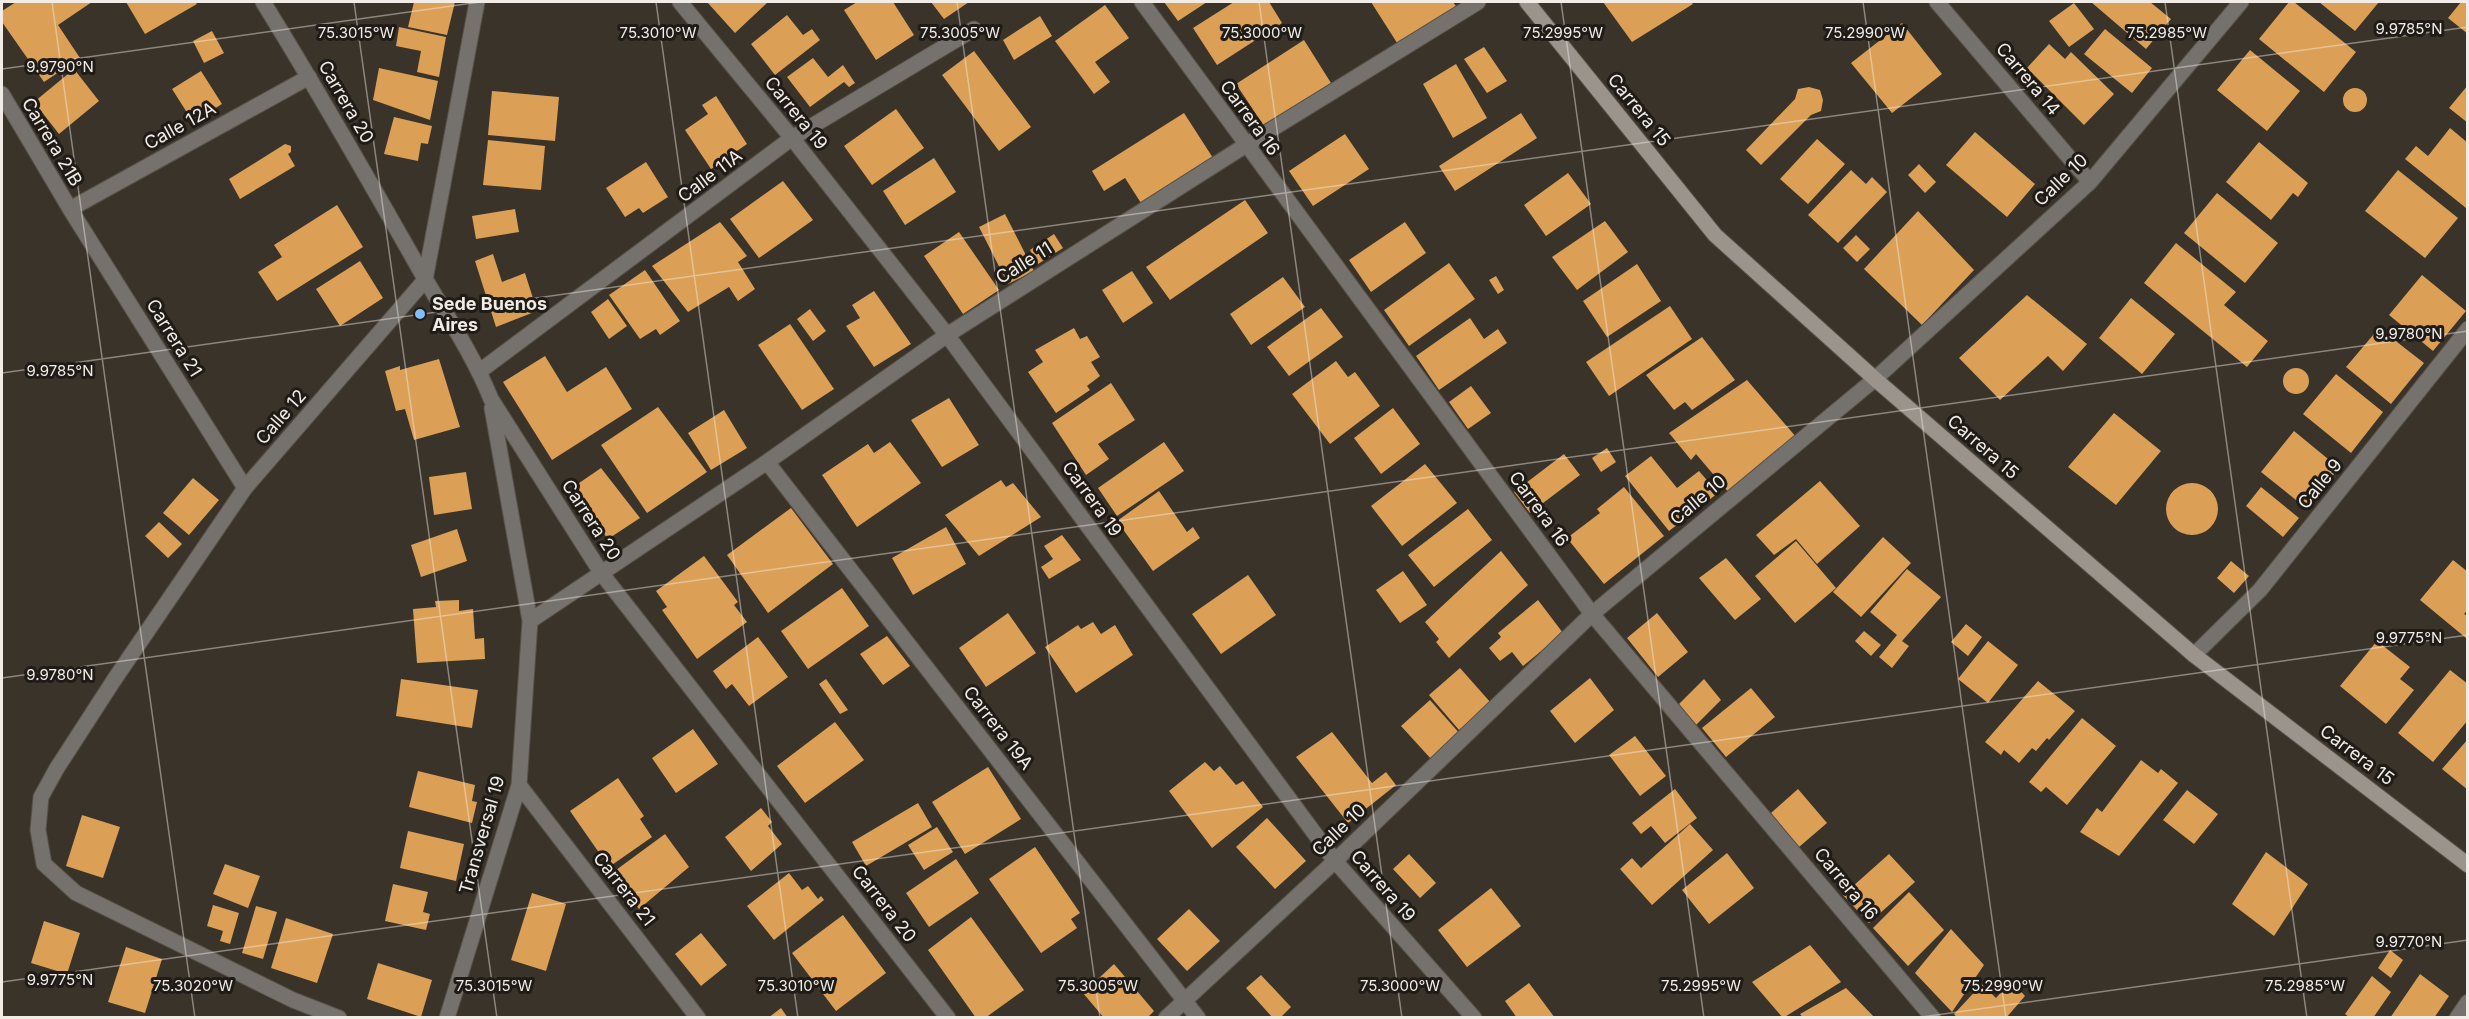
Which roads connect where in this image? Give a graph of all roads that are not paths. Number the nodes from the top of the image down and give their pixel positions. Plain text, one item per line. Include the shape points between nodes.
1 (263, 2) edge
2 (477, 2) edge
3 (680, 2) edge
4 (1142, 2) edge
5 (1478, 2) edge
6 (1527, 2) edge
7 (1937, 2) edge
8 (2241, 2) edge
9 (974, 29) dead end
10 (309, 76) junction
11 (2, 94) edge
12 (792, 138) junction
13 (1246, 145) junction
14 (2090, 182) junction
15 (70, 209) junction
16 (425, 279) junction
17 (2468, 329) edge
18 (947, 335) junction
19 (480, 371) junction
20 (1875, 379) junction
21 (491, 399) junction
22 (767, 462) junction
23 (245, 488) junction
24 (602, 574) junction
25 (1592, 614) junction
26 (530, 621) junction
27 (2194, 655) junction
28 (519, 785) junction
29 (1335, 861) junction
30 (2468, 865) edge
31 (1184, 1001) junction
32 (2468, 1002) edge
33 (339, 1017) edge
34 (447, 1017) edge
35 (698, 1017) edge
36 (948, 1017) edge
37 (1166, 1017) edge
38 (1198, 1017) edge
39 (1474, 1017) edge
40 (1933, 1017) edge
41 (2457, 1017) edge

1 - 10 street, Carrera 20
2 - 16 street
3 - 12 street, Carrera 19
4 - 13 street, Carrera 16
5 - 13 street, Calle 11
6 - 20 street, Carrera 15 via 1715,235
7 - 14 street, Carrera 14
8 - 14 street, Calle 10
9 - 12 street, Calle 11A
10 - 15 street, Calle 12A
10 - 16 street, Carrera 20
11 - 15 street, Carrera 21B
12 - 18 street, Carrera 19
12 - 19 street, Calle 11A
13 - 18 street, Calle 11
13 - 25 street, Carrera 16
14 - 20 street, Calle 10
15 - 23 street, Carrera 21
16 - 19 street, Carrera 20
16 - 23 street, Calle 12
17 - 27 street, Calle 9 via 2260,590
18 - 22 street, Calle 11
18 - 29 street, Carrera 19
19 - 21 street, Carrera 20
20 - 25 street, Calle 10
20 - 27 street, Carrera 15
21 - 24 street, Carrera 20
21 - 26 street, Transversal 19
22 - 24 street, Calle 11
22 - 31 street, Carrera 19A
23 - 33 street, Calle 12 via 41,797 38,830 44,864 76,893 293,1000
24 - 26 street
24 - 36 street, Carrera 20
25 - 29 street, Calle 10
25 - 40 street, Carrera 16
26 - 28 street, Transversal 19
27 - 30 street, Carrera 15
28 - 34 street, Transversal 19
28 - 35 street, Carrera 21
29 - 31 street, Calle 10
29 - 39 street, Carrera 19
31 - 37 street, Calle 10
31 - 38 street, Carrera 19A
32 - 41 street

